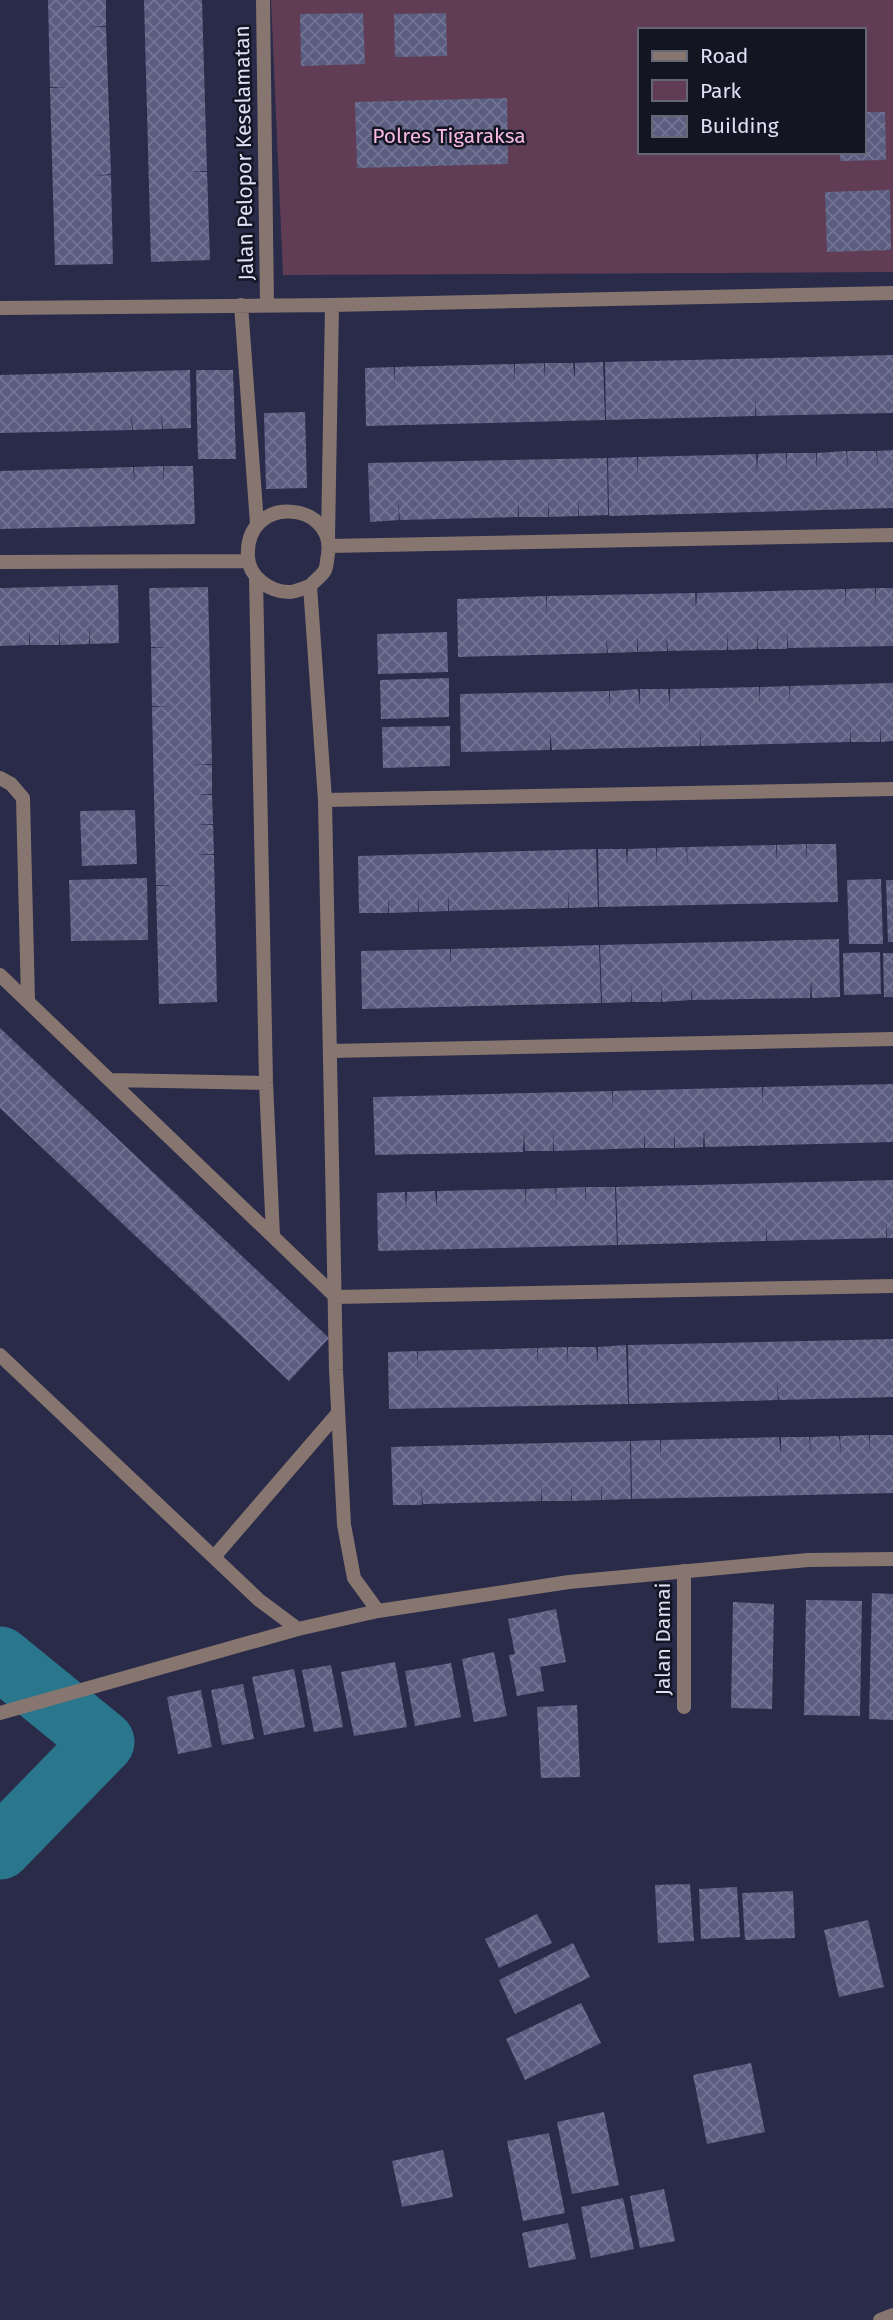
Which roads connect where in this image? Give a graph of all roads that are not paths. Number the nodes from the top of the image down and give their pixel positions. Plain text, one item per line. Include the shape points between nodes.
1 (262, 0) edge
2 (893, 293) edge
3 (242, 305) junction
4 (267, 305) junction
5 (332, 305) junction
6 (0, 308) edge
7 (257, 524) junction
8 (893, 535) edge
9 (328, 543) junction
10 (248, 561) junction
11 (0, 562) edge
12 (256, 578) junction
13 (310, 586) junction
14 (0, 778) edge
15 (893, 789) edge
16 (325, 800) junction
17 (0, 975) edge
18 (28, 1000) junction
19 (893, 1039) edge
20 (330, 1051) junction
21 (111, 1080) junction
22 (266, 1083) junction
23 (273, 1236) junction
24 (893, 1286) edge
25 (336, 1297) junction
26 (0, 1356) edge
27 (338, 1413) junction
28 (214, 1557) junction
29 (893, 1559) edge
30 (684, 1571) junction
31 (378, 1611) junction
32 (298, 1629) junction
33 (684, 1707) dead end
34 (0, 1713) edge
35 (893, 2315) edge
36 (880, 2320) edge

1 - 4 street, Jalan Pelopor Keselamatan
2 - 5 street
3 - 4 street
3 - 6 street
3 - 7 street
4 - 5 street
5 - 9 street
7 - 9 street via 275,512 297,511 317,522
7 - 10 street via 248,541
8 - 9 street
9 - 13 street via 326,569
10 - 11 street
10 - 12 street
12 - 13 street via 272,589 292,592
12 - 22 street
13 - 16 street
14 - 18 street via 23,797
15 - 16 street
16 - 20 street
17 - 18 street
18 - 21 street
19 - 20 street
20 - 25 street
21 - 22 street
21 - 23 street
22 - 23 street
23 - 25 street
24 - 25 street
25 - 27 street
26 - 28 street
27 - 28 street
27 - 31 street via 348,1552 354,1578
28 - 32 street
29 - 30 street via 808,1560
30 - 31 street via 569,1582
30 - 33 street, Jalan Damai
31 - 32 street
32 - 34 street
35 - 36 street

